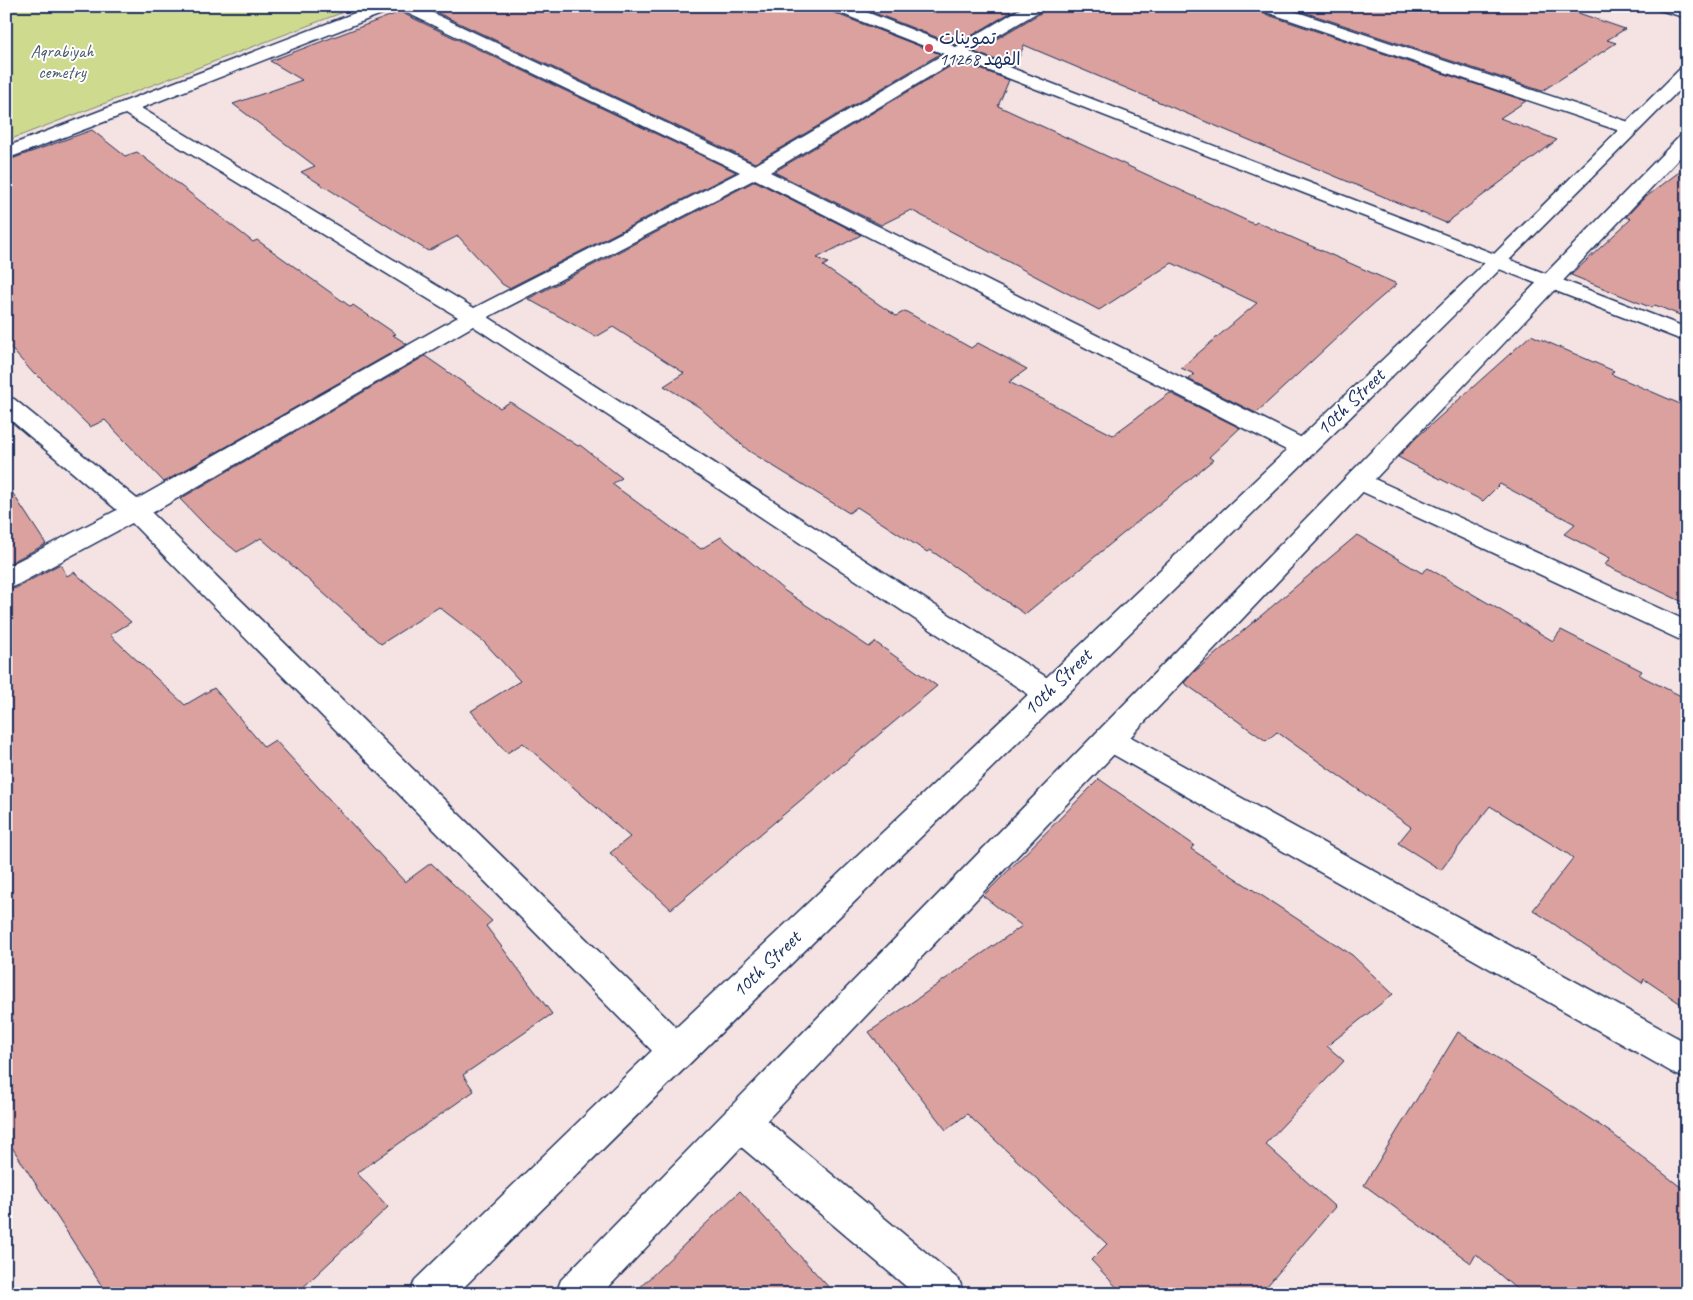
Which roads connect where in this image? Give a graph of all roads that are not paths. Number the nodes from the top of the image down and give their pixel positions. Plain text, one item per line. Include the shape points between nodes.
1 (388, 6) edge
2 (405, 6) edge
3 (836, 6) edge
4 (1037, 6) edge
5 (1263, 6) edge
6 (1662, 6) edge
7 (1687, 13) edge
8 (958, 52) junction
9 (1687, 72) edge
10 (128, 108) junction
11 (1629, 128) junction
12 (1684, 145) edge
13 (6, 154) edge
14 (755, 172) junction
15 (1496, 263) junction
16 (1547, 283) junction
17 (473, 317) junction
18 (1687, 336) edge
19 (6, 404) edge
20 (1302, 448) junction
21 (1359, 480) junction
22 (135, 511) junction
23 (6, 579) edge
24 (1687, 633) edge
25 (1047, 692) junction
26 (1110, 739) junction
27 (676, 1051) junction
28 (1687, 1062) edge
29 (740, 1122) junction
30 (429, 1294) edge
31 (575, 1294) edge
32 (945, 1294) edge

1 - 10 street
2 - 14 street
3 - 8 street
4 - 8 street
5 - 11 street
6 - 7 street
8 - 14 street
8 - 15 street
9 - 11 street, 10th Street
10 - 13 street
10 - 17 street
11 - 15 street, 10th Street
12 - 16 street
14 - 17 street
14 - 20 street
15 - 16 street
15 - 20 street, 10th Street
16 - 18 street
16 - 21 street
17 - 22 street
17 - 25 street
19 - 22 street
20 - 25 street, 10th Street
21 - 24 street
21 - 26 street
22 - 23 street
22 - 27 street
25 - 27 street, 10th Street
26 - 28 street
26 - 29 street
27 - 30 street, 10th Street
29 - 31 street
29 - 32 street

